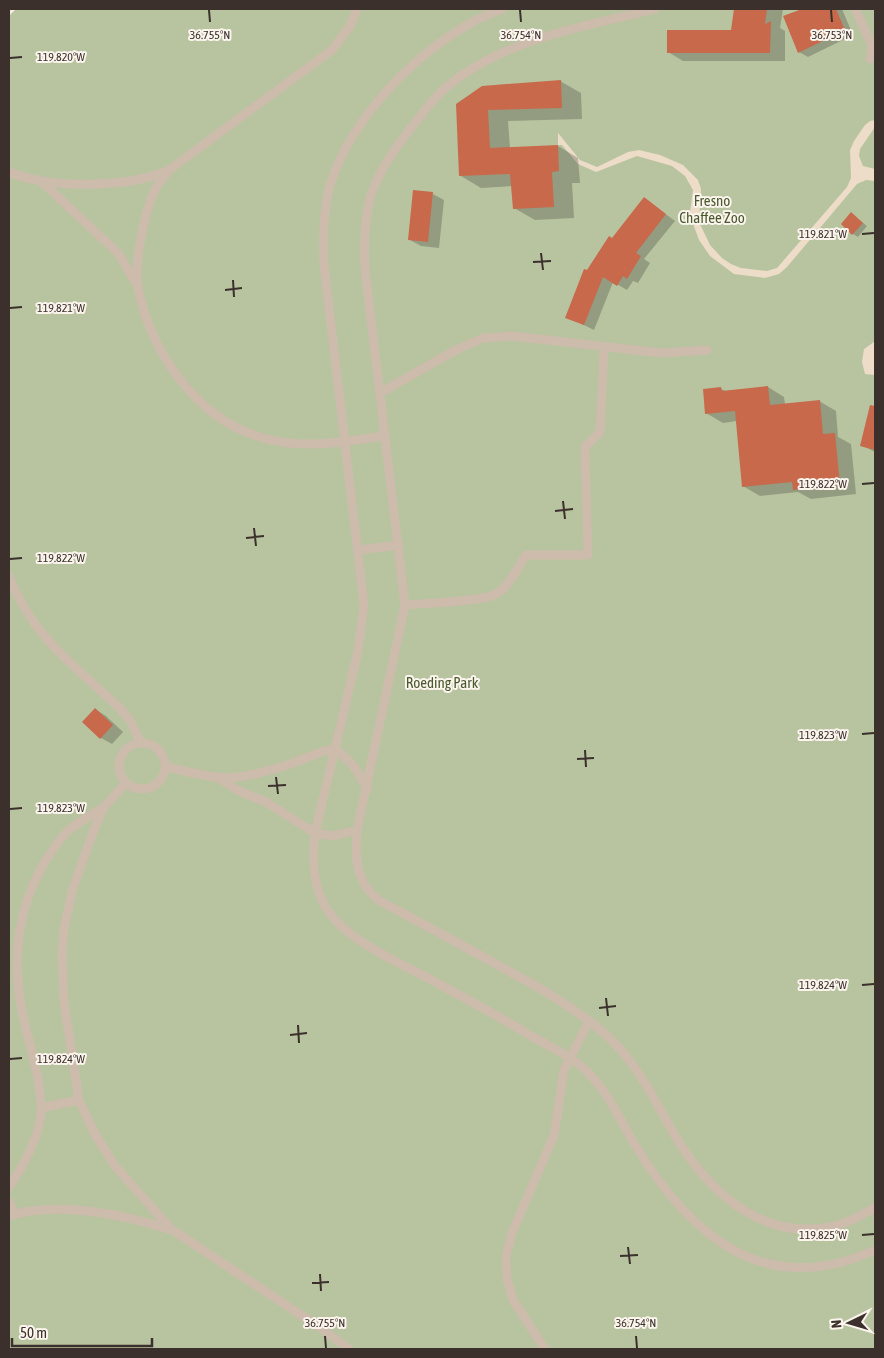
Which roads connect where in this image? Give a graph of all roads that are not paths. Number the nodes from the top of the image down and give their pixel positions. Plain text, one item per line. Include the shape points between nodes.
1 (357, 9) edge
2 (502, 9) edge
3 (655, 9) edge
4 (856, 9) edge
5 (870, 58) dead end
6 (169, 170) junction
7 (9, 172) edge
8 (43, 183) junction
9 (138, 287) junction
10 (604, 347) junction
11 (707, 350) dead end
12 (380, 393) junction
13 (384, 436) junction
14 (345, 442) junction
15 (398, 545) junction
16 (359, 550) junction
17 (9, 576) edge
18 (405, 605) junction
19 (141, 743) junction
20 (335, 749) junction
21 (166, 767) junction
22 (217, 777) junction
23 (126, 783) junction
24 (367, 790) junction
25 (104, 807) junction
26 (357, 830) junction
27 (315, 833) junction
28 (589, 1021) junction
29 (568, 1057) junction
30 (79, 1100) junction
31 (42, 1108) junction
32 (9, 1187) edge
33 (9, 1202) edge
34 (875, 1208) edge
35 (12, 1215) edge
36 (171, 1230) junction
37 (875, 1250) edge
38 (349, 1349) edge
39 (545, 1349) edge

1 - 6 lane via 350,26 332,50
2 - 14 lane via 448,37 408,69 354,134 337,167 326,207 324,265
3 - 12 lane via 533,40 494,56 442,91 392,153 373,187 364,224 365,270
4 - 5 lane via 872,45
6 - 8 lane via 136,181
6 - 9 lane via 156,188 141,234
7 - 8 lane
8 - 9 lane via 118,253
9 - 14 lane via 161,350 189,390 216,416 251,434 278,442 310,445
10 - 11 lane via 661,354
10 - 12 lane via 512,336 483,338 454,350
10 - 18 lane via 600,432 585,447 588,555 526,555 508,583 497,593
12 - 13 lane
13 - 14 lane
13 - 15 lane
14 - 16 lane
15 - 16 lane
15 - 18 lane
16 - 20 lane via 364,605 362,628
17 - 19 lane via 19,603 31,621 119,707
18 - 24 lane
19 - 21 lane via 161,752
19 - 23 lane via 133,745 122,755 119,770
20 - 22 lane via 322,750 303,760 264,772
20 - 24 lane via 350,759
20 - 27 lane
21 - 22 lane
21 - 23 lane via 160,782 147,789 140,790
22 - 27 lane via 266,802
23 - 25 lane
24 - 26 lane
25 - 30 lane via 73,888 64,929 66,1026
25 - 31 lane via 69,831 54,848 28,894 21,917 17,975
26 - 27 lane via 333,836
26 - 28 lane via 356,867 371,894 541,990
27 - 29 lane via 313,860 318,887 328,911 346,930 379,952
28 - 29 lane
28 - 34 lane via 605,1033 632,1063 693,1162 725,1196 750,1216 784,1226 817,1229 847,1222
29 - 37 lane via 581,1065 601,1088 659,1182 686,1215 709,1235 738,1253 771,1265 806,1269 824,1267
29 - 39 lane via 554,1135 512,1233 506,1256 507,1279 513,1300
30 - 31 lane
30 - 36 lane via 94,1134 115,1166
31 - 32 lane via 32,1144
33 - 35 lane
35 - 36 lane via 53,1210 90,1212 143,1221
36 - 38 lane

